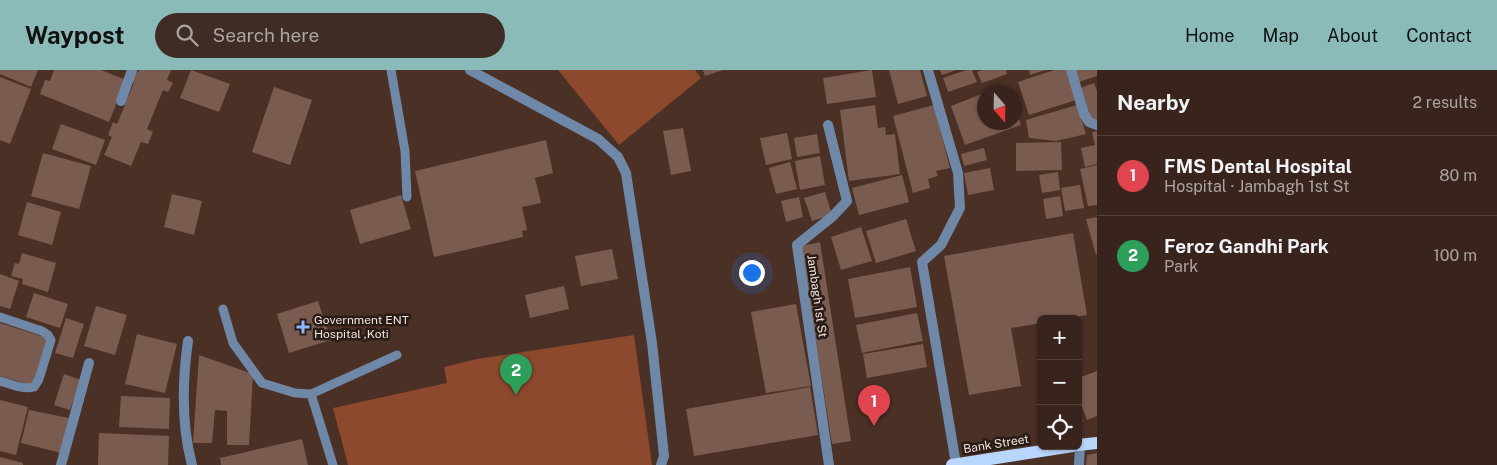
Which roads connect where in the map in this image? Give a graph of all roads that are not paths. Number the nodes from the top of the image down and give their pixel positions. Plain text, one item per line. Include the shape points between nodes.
1 (132, 70) edge
2 (391, 70) edge
3 (470, 70) edge
4 (928, 70) edge
5 (1071, 70) edge
6 (121, 102) dead end
7 (828, 125) dead end
8 (1097, 125) edge
9 (407, 197) dead end
10 (223, 309) dead end
11 (0, 317) edge
12 (188, 342) dead end
13 (397, 355) dead end
14 (88, 363) dead end
15 (0, 381) edge
16 (311, 394) junction
17 (1097, 442) edge
18 (1082, 445) edge
19 (1051, 450) edge
20 (1077, 450) edge
21 (61, 465) edge
22 (192, 465) edge
23 (333, 465) edge
24 (661, 465) edge
25 (829, 465) edge
26 (954, 465) edge
27 (1079, 465) edge

1 - 6 street
2 - 9 lane via 405,151
3 - 24 street via 598,139 618,157 626,173 652,343 664,456
4 - 26 street via 958,173 960,208 941,245 922,262
5 - 8 street via 1084,114 1089,122
7 - 25 street, Jambagh 1st St via 847,201 797,245
10 - 16 lane via 233,343 262,383 295,393
11 - 15 lane via 42,331 51,340 34,387 20,388
12 - 22 street via 183,378 184,428
13 - 16 lane
14 - 21 street
16 - 23 lane
17 - 18 main road, Bank Street
19 - 26 main road, Bank Street
20 - 27 street

